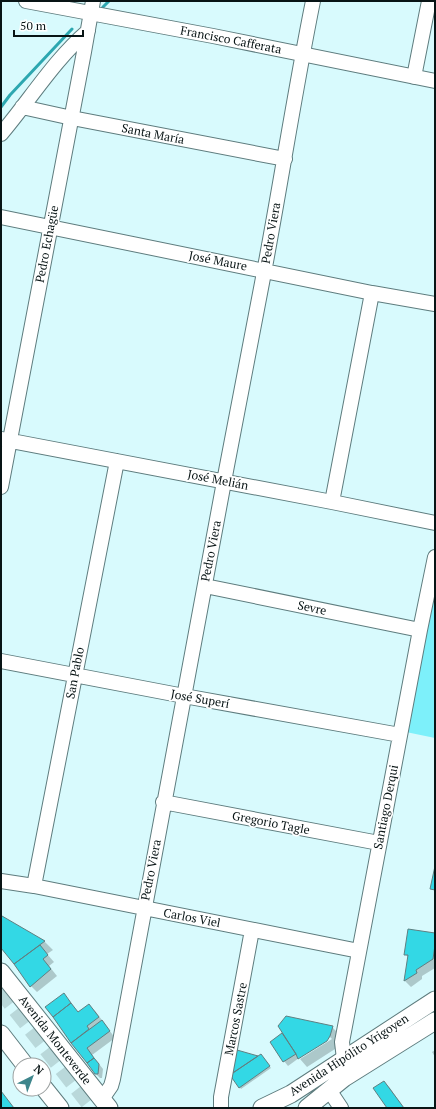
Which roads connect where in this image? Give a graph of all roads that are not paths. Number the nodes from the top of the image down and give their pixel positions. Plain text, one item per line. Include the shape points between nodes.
1 (26, 1) edge
2 (313, 1) edge
3 (429, 1) edge
4 (92, 7) edge
5 (88, 31) junction
6 (302, 54) junction
7 (414, 77) junction
8 (435, 81) edge
9 (22, 107) junction
10 (72, 118) junction
11 (1, 134) edge
12 (284, 159) junction
13 (1, 217) edge
14 (51, 227) junction
15 (264, 270) junction
16 (372, 293) junction
17 (435, 304) edge
18 (5, 440) edge
19 (118, 461) junction
20 (224, 482) junction
21 (1, 487) edge
22 (332, 502) junction
23 (435, 524) edge
24 (435, 557) edge
25 (205, 586) junction
26 (420, 630) junction
27 (1, 661) edge
28 (75, 675) junction
29 (184, 696) junction
30 (400, 735) junction
31 (163, 802) junction
32 (379, 843) junction
33 (1, 880) edge
34 (34, 886) junction
35 (143, 908) junction
36 (252, 930) junction
37 (359, 951) junction
38 (1, 972) edge
39 (435, 1000) edge
40 (435, 1021) edge
41 (1, 1034) edge
42 (19, 1057) edge
43 (344, 1058) junction
44 (329, 1090) junction
45 (51, 1097) edge
46 (105, 1104) edge
47 (60, 1108) edge
48 (221, 1108) edge
49 (262, 1108) edge
50 (307, 1108) edge
51 (341, 1108) edge

1 - 4 street, Francisco Cafferata
2 - 6 street, Pedro Viera
3 - 7 street
4 - 5 street, Pedro Echagüe
4 - 6 street, Francisco Cafferata
5 - 9 street via 41,82
5 - 10 street, Pedro Echagüe
6 - 7 street, Francisco Cafferata
6 - 12 street, Pedro Viera
7 - 8 street, Francisco Cafferata
9 - 10 street, Santa María
9 - 11 street
10 - 12 street, Santa María
10 - 14 street, Pedro Echagüe
12 - 15 street, Pedro Viera
13 - 14 street, José Maure
14 - 15 street, José Maure
14 - 18 street, Pedro Echagüe
15 - 16 street, José Maure
15 - 20 street, Pedro Viera
16 - 17 street, José Maure
16 - 22 street
18 - 19 street, José Melián
18 - 21 street, Pedro Echagüe
19 - 20 street, José Melián
19 - 28 street, San Pablo
20 - 22 street, José Melián
20 - 25 street, Pedro Viera
22 - 23 street, José Melián
24 - 26 street, Santiago Derqui
25 - 26 street, Sevre
25 - 29 street, Pedro Viera
26 - 30 street, Santiago Derqui
27 - 28 street, José Superí
28 - 29 street, José Superí
28 - 34 street, San Pablo
29 - 30 street, José Superí
29 - 31 street, Pedro Viera
30 - 32 street, Santiago Derqui
31 - 32 street, Gregorio Tagle
31 - 35 street, Pedro Viera
32 - 37 street, Santiago Derqui
33 - 34 street, Carlos Viel
34 - 35 street, Carlos Viel
35 - 36 street, Carlos Viel
35 - 46 street, Pedro Viera via 111,1086
36 - 37 street, Carlos Viel
36 - 48 street, Marcos Sastre
37 - 43 street, Santiago Derqui via 342,1042
38 - 46 main road, Avenida Monteverde
39 - 43 main road, Avenida Hipólito Yrigoyen
40 - 44 main road, Avenida Hipólito Yrigoyen
41 - 42 main road
43 - 49 main road, Avenida Hipólito Yrigoyen via 291,1094
44 - 50 main road, Avenida Hipólito Yrigoyen
44 - 51 street
45 - 47 main road

